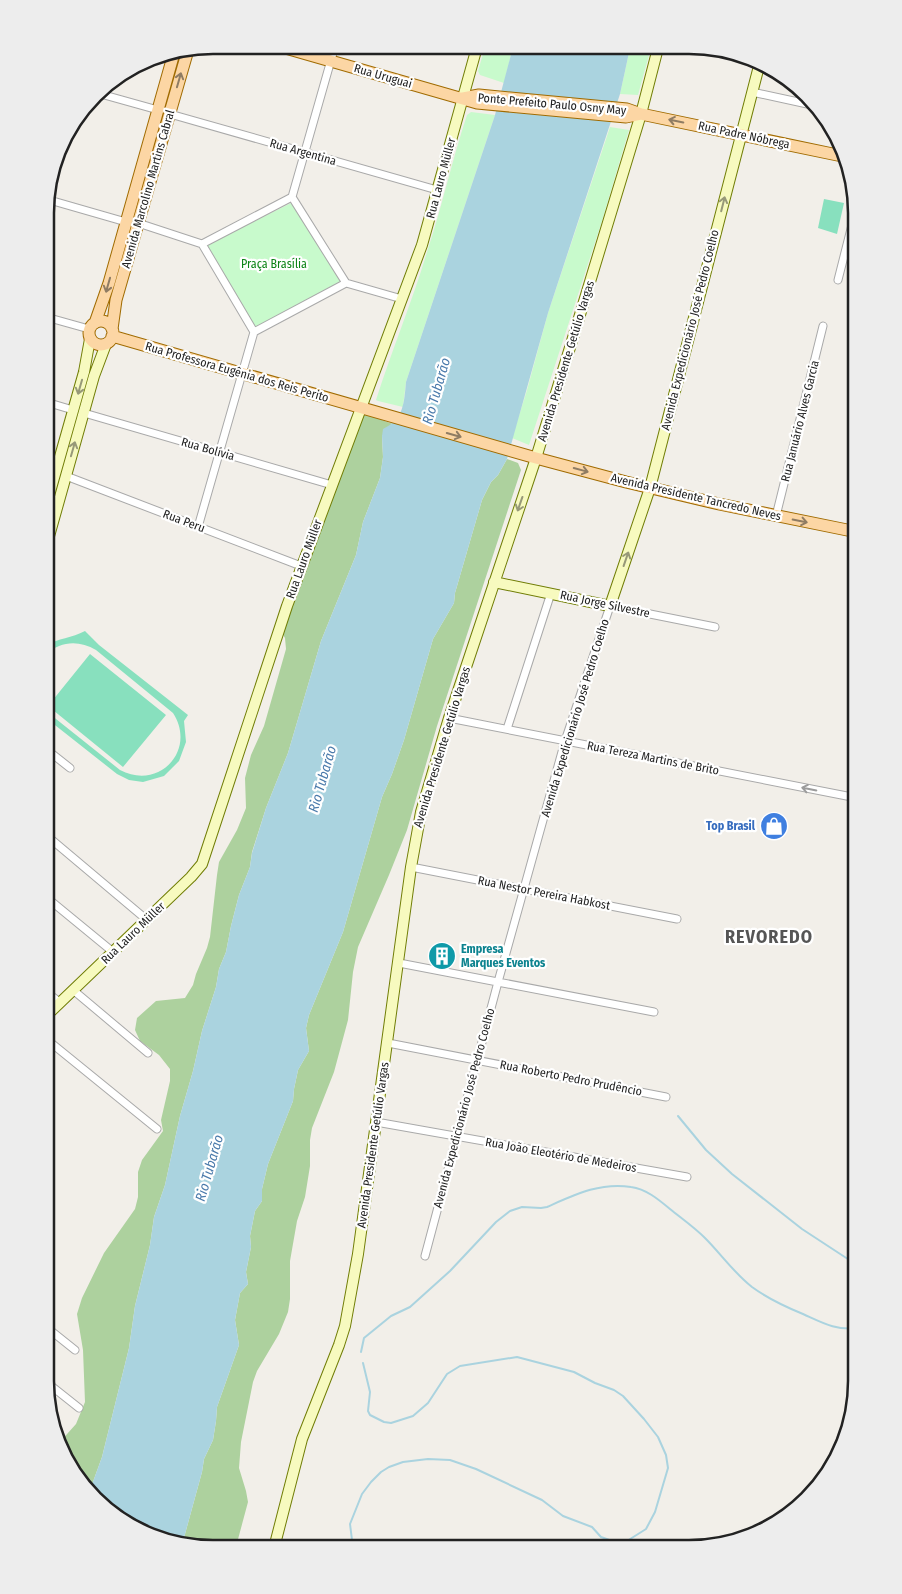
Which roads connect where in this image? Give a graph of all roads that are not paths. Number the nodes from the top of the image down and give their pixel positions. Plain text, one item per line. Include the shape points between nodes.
1 (306, 54) edge
2 (332, 54) edge
3 (475, 54) edge
4 (656, 54) edge
5 (186, 56) edge
6 (173, 59) edge
7 (330, 61) junction
8 (757, 69) edge
9 (752, 92) junction
10 (106, 95) edge
11 (462, 98) junction
12 (804, 103) edge
13 (164, 112) junction
14 (641, 114) junction
15 (741, 135) junction
16 (304, 152) junction
17 (837, 155) edge
18 (438, 190) junction
19 (292, 197) junction
20 (55, 201) edge
21 (126, 222) junction
22 (138, 223) junction
23 (848, 241) edge
24 (202, 244) junction
25 (838, 280) dead end
26 (346, 283) junction
27 (402, 299) junction
28 (54, 319) edge
29 (824, 326) dead end
30 (91, 330) junction
31 (254, 332) junction
32 (110, 336) junction
33 (242, 374) junction
34 (54, 404) edge
35 (361, 408) junction
36 (73, 410) junction
37 (374, 411) joint
38 (84, 413) junction
39 (219, 452) junction
40 (531, 457) junction
41 (66, 476) junction
42 (54, 478) edge
43 (332, 485) junction
44 (650, 488) junction
45 (776, 516) junction
46 (54, 519) edge
47 (198, 527) junction
48 (848, 530) edge
49 (301, 566) junction
50 (494, 582) junction
51 (551, 594) junction
52 (610, 606) junction
53 (715, 627) dead end
54 (449, 718) junction
55 (507, 729) junction
56 (565, 741) junction
57 (54, 755) edge
58 (70, 768) dead end
59 (848, 796) edge
60 (54, 842) edge
61 (411, 866) junction
62 (524, 889) junction
63 (54, 904) edge
64 (677, 919) dead end
65 (147, 920) junction
66 (113, 952) junction
67 (399, 963) junction
68 (498, 982) junction
69 (74, 990) junction
70 (54, 997) edge
71 (61, 1003) junction
72 (54, 1010) edge
73 (654, 1012) dead end
74 (388, 1043) junction
75 (54, 1045) edge
76 (148, 1053) dead end
77 (477, 1059) junction
78 (666, 1097) dead end
79 (376, 1122) junction
80 (157, 1129) dead end
81 (457, 1136) junction
82 (687, 1177) dead end
83 (425, 1256) dead end
84 (54, 1333) edge
85 (75, 1350) dead end
86 (54, 1388) edge
87 (79, 1408) dead end
88 (276, 1540) edge

1 - 7 main road, Rua Uruguai
2 - 7 street
3 - 11 main road, Rua Lauro Müller
4 - 14 main road, Avenida Presidente Getúlio Vargas
13 -> 5 main road, Avenida Marcolino Martins Cabral
6 - 13 main road, Avenida Marcolino Martins Cabral
7 - 11 main road, Rua Uruguai
7 - 16 street
8 - 9 main road, Avenida Expedicionário José Pedro Coelho
9 - 12 street
9 - 15 main road, Avenida Expedicionário José Pedro Coelho
10 - 13 street, Rua Argentina
11 - 14 main road, Ponte Prefeito Paulo Osny May
11 - 18 main road, Rua Lauro Müller
13 - 16 street, Rua Argentina
13 - 21 main road, Avenida Marcolino Martins Cabral
13 - 22 main road, Avenida Marcolino Martins Cabral
15 -> 14 main road, Rua Padre Nóbrega
14 - 40 main road, Avenida Presidente Getúlio Vargas
15 - 17 main road, Rua Padre Nóbrega
44 -> 15 main road, Avenida Expedicionário José Pedro Coelho
16 - 18 street, Rua Argentina
16 - 19 street
18 - 27 main road, Rua Lauro Müller
19 - 24 street
19 - 26 street
20 - 21 street
21 -> 30 main road, Avenida Marcolino Martins Cabral via 106,294
22 - 24 street
22 - 32 main road, Avenida Marcolino Martins Cabral via 116,300
23 - 25 street
24 - 31 street
26 - 27 street
26 - 31 street
27 - 35 main road, Rua Lauro Müller
28 - 30 street
29 - 45 street, Rua Januário Alves Garcia
30 - 32 main road via 105,322
30 - 32 main road via 99,345
30 -> 36 main road, Avenida Marcolino Martins Cabral
31 - 33 street
32 - 33 main road, Rua Professora Eugênia dos Reis Perito
32 - 38 main road, Avenida Marcolino Martins Cabral
33 - 35 main road, Rua Professora Eugênia dos Reis Perito
33 - 39 street
34 - 36 street
35 - 37 main road, Rua Professora Eugênia dos Reis Perito
35 - 43 main road, Rua Lauro Müller
36 - 42 main road, Avenida Marcolino Martins Cabral
37 -> 40 main road, Avenida Presidente Tancredo Neves
38 - 39 street, Rua Bolívia
41 -> 38 main road, Avenida Marcolino Martins Cabral
39 - 43 street, Rua Bolívia
39 - 47 street
40 -> 44 main road, Avenida Presidente Tancredo Neves
40 -> 50 main road, Avenida Presidente Getúlio Vargas
41 - 46 main road, Avenida Marcolino Martins Cabral
41 - 47 street, Rua Peru
43 - 49 main road, Rua Lauro Müller
44 - 45 main road, Avenida Presidente Tancredo Neves
52 -> 44 main road, Avenida Expedicionário José Pedro Coelho
45 -> 48 main road, Avenida Presidente Tancredo Neves
47 - 49 street, Rua Peru
49 - 65 main road, Rua Lauro Müller via 204,858 197,871
50 - 51 main road, Rua Jorge Silvestre
50 - 54 main road, Avenida Presidente Getúlio Vargas
51 - 52 main road, Rua Jorge Silvestre
51 - 55 street
52 - 53 street, Rua Jorge Silvestre
52 - 56 street, Avenida Expedicionário José Pedro Coelho
54 - 55 street, Rua Tereza Martins de Brito
54 - 61 main road, Avenida Presidente Getúlio Vargas via 421,812
55 - 56 street, Rua Tereza Martins de Brito
59 -> 56 street, Rua Tereza Martins de Brito
56 - 62 street, Avenida Expedicionário José Pedro Coelho
57 - 58 street
60 - 65 street
61 - 62 street, Rua Nestor Pereira Habkost
61 - 67 main road, Avenida Presidente Getúlio Vargas
62 - 64 street, Rua Nestor Pereira Habkost
62 - 68 street, Avenida Expedicionário José Pedro Coelho
63 - 66 street
65 - 66 main road, Rua Lauro Müller
66 - 69 main road, Rua Lauro Müller
67 - 68 street
67 - 74 main road, Avenida Presidente Getúlio Vargas
68 - 73 street
68 - 77 street, Avenida Expedicionário José Pedro Coelho
69 - 71 main road, Rua Lauro Müller
69 - 76 street
70 - 71 street
71 - 72 main road, Rua Lauro Müller
74 - 77 street, Rua Roberto Pedro Prudêncio
74 - 79 main road, Avenida Presidente Getúlio Vargas
75 - 80 street
77 - 78 street, Rua Roberto Pedro Prudêncio
77 - 81 street, Avenida Expedicionário José Pedro Coelho
79 - 81 street, Rua João Eleotério de Medeiros
79 - 88 main road, Avenida Presidente Getúlio Vargas via 348,1312 339,1345 297,1454
81 - 82 street, Rua João Eleotério de Medeiros
81 - 83 street, Avenida Expedicionário José Pedro Coelho
84 - 85 street
86 - 87 street

